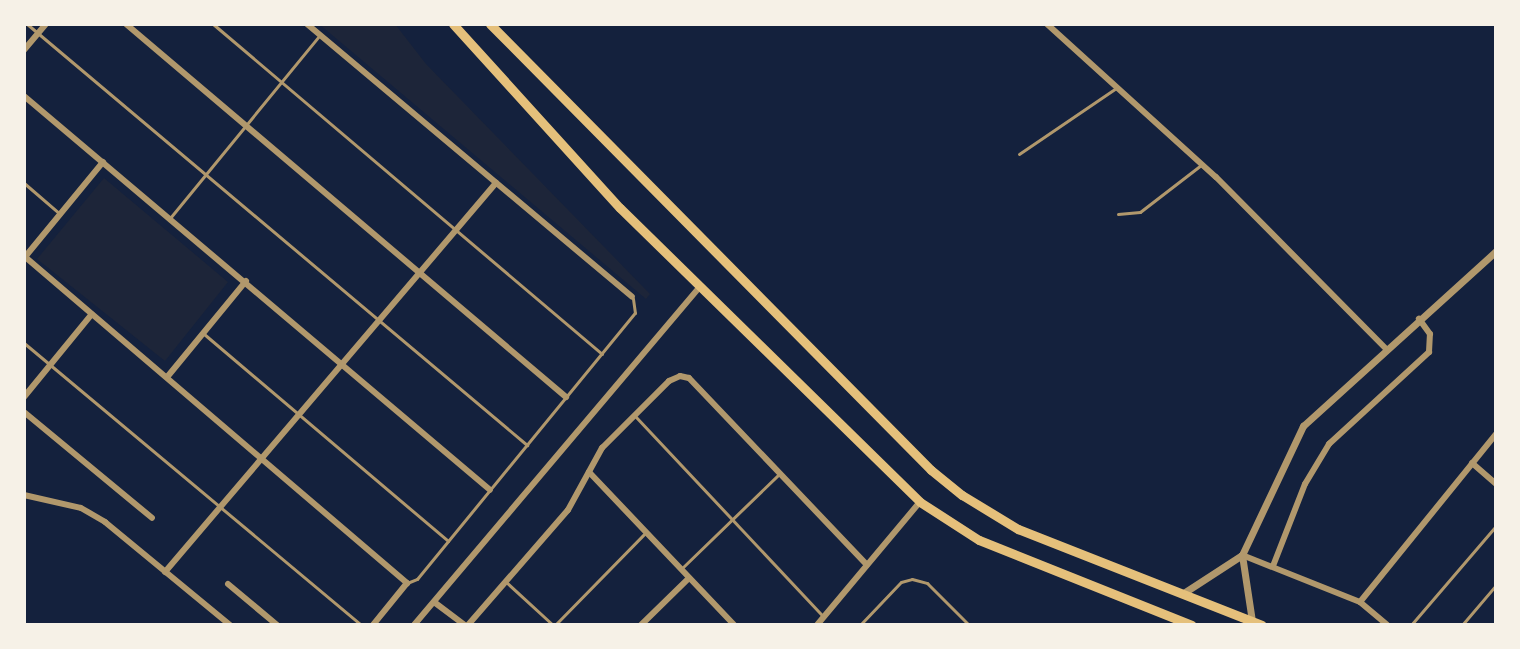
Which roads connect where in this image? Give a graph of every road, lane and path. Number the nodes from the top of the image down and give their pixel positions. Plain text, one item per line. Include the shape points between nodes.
1 (27, 24) edge
2 (46, 24) edge
3 (126, 24) edge
4 (213, 24) edge
5 (307, 24) edge
6 (453, 24) edge
7 (490, 24) edge
8 (1047, 24) edge
9 (38, 33) junction
10 (320, 35) junction
11 (24, 50) edge
12 (282, 82) junction
13 (1116, 88) junction
14 (24, 96) edge
15 (247, 124) junction
16 (1019, 154) dead end
17 (103, 162) junction
18 (1201, 165) junction
19 (206, 173) junction
20 (24, 183) edge
21 (496, 183) junction
22 (60, 214) junction
23 (1118, 214) dead end
24 (170, 218) junction
25 (456, 229) junction
26 (1496, 251) edge
27 (25, 256) edge
28 (422, 270) junction
29 (246, 281) junction
30 (700, 286) junction
31 (632, 297) joint
32 (92, 314) junction
33 (381, 319) junction
34 (1419, 319) junction
35 (203, 333) junction
36 (24, 343) edge
37 (1386, 349) junction
38 (602, 354) junction
39 (343, 363) junction
40 (51, 365) junction
41 (168, 376) junction
42 (24, 397) edge
43 (566, 397) junction
44 (24, 412) edge
45 (633, 414) junction
46 (299, 415) junction
47 (1496, 434) edge
48 (527, 445) junction
49 (262, 458) junction
50 (1472, 463) junction
51 (589, 472) junction
52 (779, 474) junction
53 (1496, 484) edge
54 (490, 490) junction
55 (24, 495) edge
56 (920, 502) junction
57 (220, 507) junction
58 (732, 517) junction
59 (152, 518) dead end
60 (1496, 526) edge
61 (646, 532) junction
62 (448, 541) junction
63 (1242, 555) junction
64 (867, 565) junction
65 (1273, 566) junction
66 (681, 569) junction
67 (165, 572) junction
68 (689, 578) junction
69 (506, 582) junction
70 (407, 583) junction
71 (228, 584) dead end
72 (1496, 585) edge
73 (1180, 595) junction
74 (434, 602) junction
75 (1360, 602) junction
76 (824, 617) junction
77 (1257, 623) edge
78 (230, 625) edge
79 (277, 625) edge
80 (361, 625) edge
81 (373, 625) edge
82 (414, 625) edge
83 (466, 625) edge
84 (554, 625) edge
85 (641, 625) edge
86 (734, 625) edge
87 (817, 625) edge
88 (860, 625) edge
89 (969, 625) edge
90 (1192, 625) edge
91 (1387, 625) edge
92 (1411, 625) edge
93 (1462, 625) edge

1 - 9 lane
2 - 9 street
3 - 15 street
4 - 12 lane
5 - 10 street
6 - 30 main road via 620,208
7 - 73 main road via 931,470 1018,529
8 - 13 street
9 - 11 street
9 - 19 lane
10 - 12 lane
10 - 21 street
12 - 15 lane
12 - 25 lane
13 - 16 lane
13 - 18 street
14 - 17 street
15 - 19 lane
15 - 28 street
17 - 22 street
17 - 24 street
18 - 23 lane via 1140,212
18 - 37 street
19 - 24 lane
19 - 33 lane
20 - 22 lane
21 - 25 street
21 - 31 street
22 - 27 street
24 - 29 street
25 - 28 street
25 - 38 lane
26 - 34 street
27 - 32 street
28 - 33 street
28 - 43 street
29 - 35 street
29 - 39 street
30 - 56 main road
30 - 74 street
31 - 38 lane via 635,313
32 - 40 street
32 - 41 street
33 - 39 street
33 - 48 lane
34 - 37 street
34 - 65 street via 1430,334 1429,352 1329,444 1305,484
35 - 41 street
35 - 46 lane
36 - 40 lane
37 - 63 street via 1303,426
38 - 43 lane
39 - 46 street
39 - 54 street
40 - 42 street
40 - 57 lane
41 - 49 street
43 - 48 lane
44 - 59 street
45 - 51 street
45 - 52 street via 669,381 689,378
45 - 58 lane
46 - 49 street
46 - 62 lane
47 - 50 street
48 - 54 lane
49 - 57 street
49 - 70 street
50 - 53 street
50 - 75 street
51 - 61 street
51 - 69 street via 568,510
52 - 58 lane
52 - 64 street
54 - 62 lane
55 - 67 street via 81,508
56 - 64 street
56 - 90 main road via 979,540
57 - 67 street
57 - 80 lane
58 - 66 lane
58 - 76 lane
60 - 92 lane
61 - 66 street
61 - 84 lane
62 - 70 lane via 417,579
63 - 65 street
63 - 73 street
63 - 77 street
64 - 76 street
65 - 75 street
66 - 68 street
67 - 78 street
68 - 85 street
68 - 86 street
69 - 83 street
69 - 84 lane
70 - 81 street
71 - 79 street
72 - 93 lane
73 - 77 main road
74 - 82 street
74 - 83 street
75 - 91 street
76 - 87 street
88 - 89 lane via 901,582 912,579 927,583

